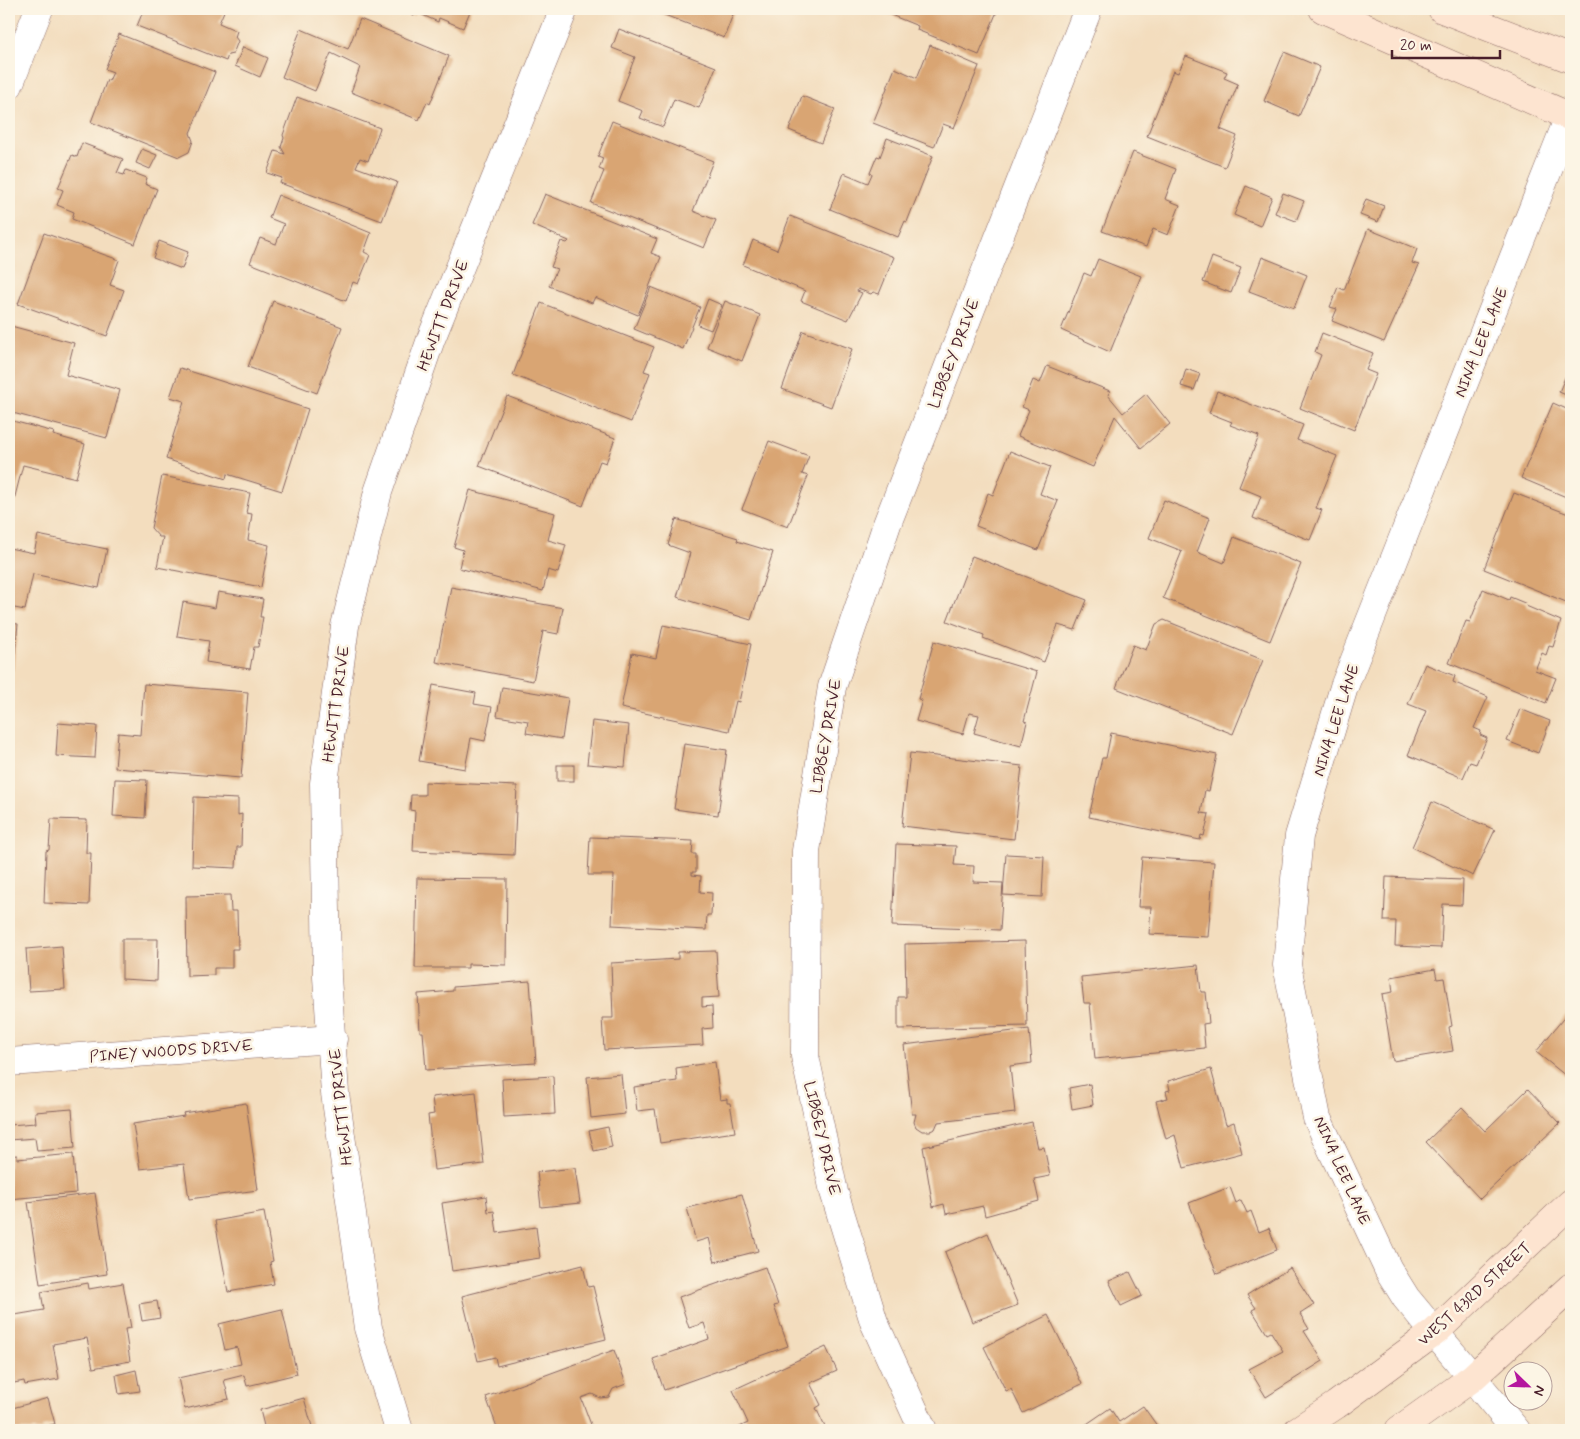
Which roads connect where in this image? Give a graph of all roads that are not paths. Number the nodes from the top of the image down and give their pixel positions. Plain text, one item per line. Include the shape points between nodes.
1 (39, 9) edge
2 (564, 9) edge
3 (1088, 9) edge
4 (1323, 9) edge
5 (1442, 9) edge
6 (1571, 59) edge
7 (9, 85) edge
8 (1571, 115) edge
9 (333, 1039) junction
10 (9, 1062) edge
11 (1571, 1203) edge
12 (1571, 1287) edge
13 (1435, 1332) junction
14 (1472, 1378) junction
15 (398, 1430) edge
16 (923, 1430) edge
17 (1298, 1430) edge
18 (1399, 1430) edge
19 (1516, 1430) edge

1 - 7 street
2 - 9 street, HEWITT DRIVE via 428,348 378,492 345,626 324,783 328,977
3 - 16 street, LIBBEY DRIVE via 887,524 835,678 806,851 805,1056 834,1192 874,1322
4 - 8 main road
5 - 6 main road
8 - 13 street, NINA LEE LANE via 1344,687 1299,836 1288,965 1317,1118 1388,1269 1406,1298
9 - 10 street, PINEY WOODS DRIVE
9 - 15 street, HEWITT DRIVE via 336,1093 368,1328
11 - 13 main road, WEST 43RD STREET
12 - 14 main road
13 - 14 street, NINA LEE LANE
13 - 17 main road, WEST 43RD STREET
14 - 18 main road
14 - 19 street, NINA LEE LANE

